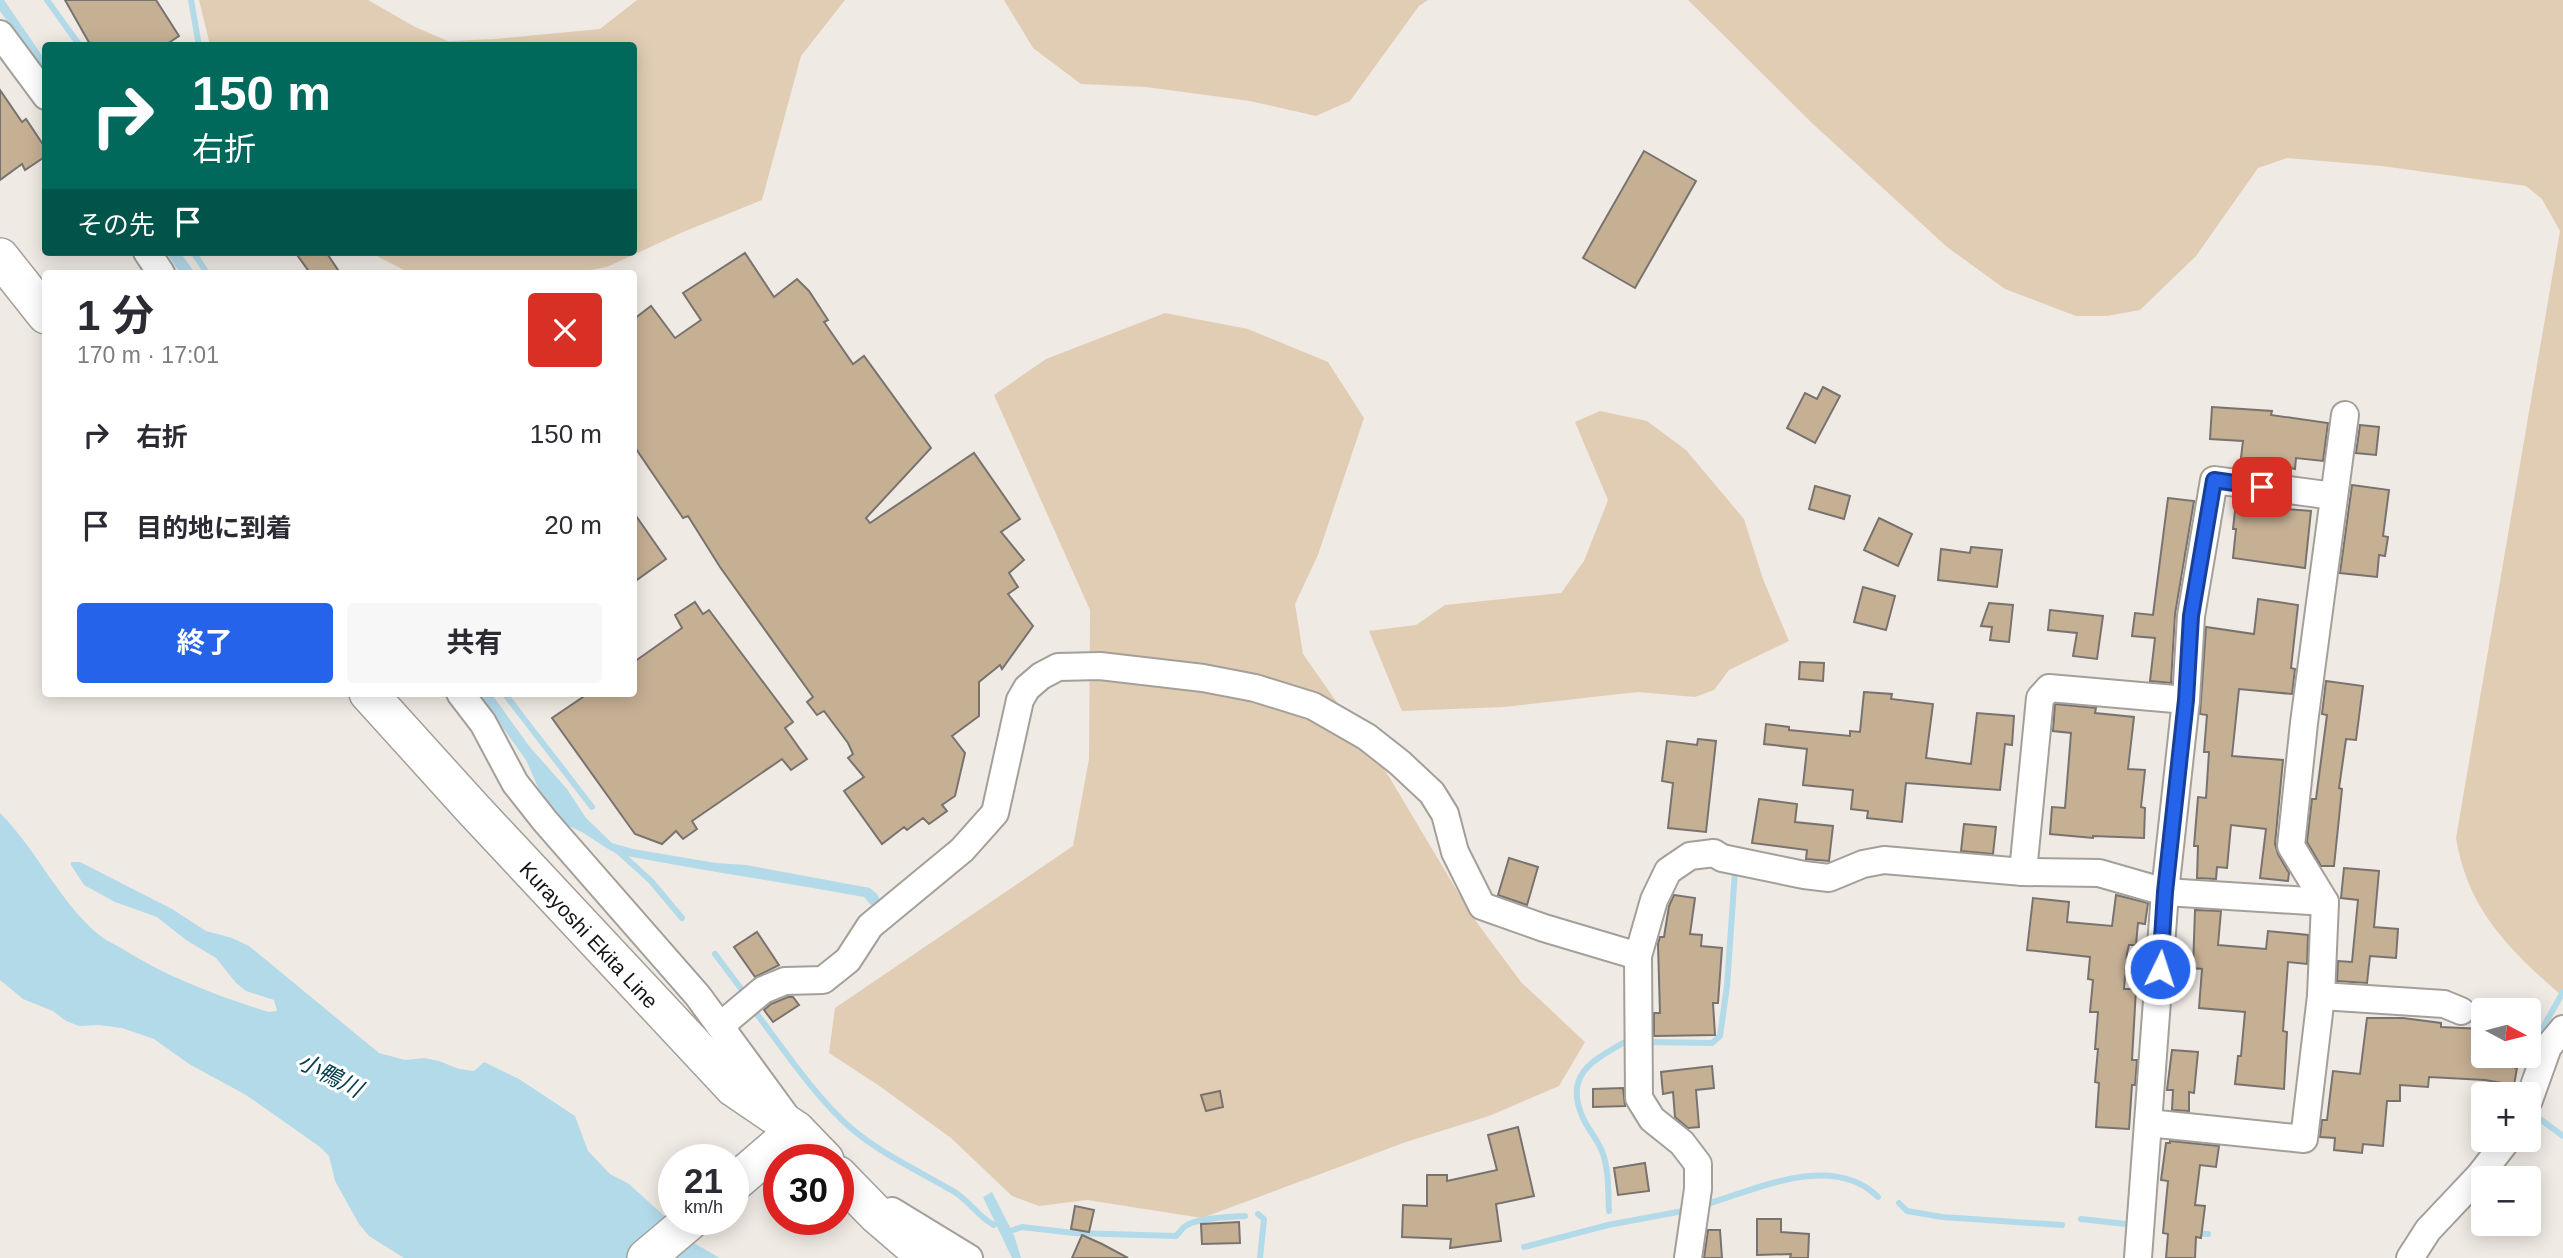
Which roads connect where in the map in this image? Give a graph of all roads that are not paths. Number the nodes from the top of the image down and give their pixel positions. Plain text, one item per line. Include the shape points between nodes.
1 (0, 34) edge
2 (42, 91) edge
3 (0, 257) edge
4 (42, 310) edge
5 (2344, 415) dead end
6 (2334, 496) junction
7 (372, 697) edge
8 (463, 697) edge
9 (2186, 700) junction
10 (2023, 872) junction
11 (2165, 892) junction
12 (2325, 902) junction
13 (1637, 956) junction
14 (2321, 996) junction
15 (2461, 1011) dead end
16 (720, 1026) junction
17 (2563, 1029) edge
18 (2535, 1082) edge
19 (2148, 1123) junction
20 (783, 1142) junction
21 (788, 1144) edge
22 (2498, 1152) edge
23 (749, 1171) edge
24 (854, 1191) edge
25 (877, 1215) junction
26 (673, 1235) edge
27 (646, 1258) edge
28 (926, 1258) edge
29 (969, 1258) edge
30 (1688, 1258) edge
31 (2138, 1258) edge
32 (2410, 1258) edge

1 - 2 street
3 - 4 main road
5 - 6 street
6 - 9 street via 2214,480 2191,616
6 - 12 street via 2291,846
7 - 20 main road, Kurayoshi Ekita Line
8 - 16 street via 545,821
9 - 10 street via 2049,688 2040,698
9 - 11 street
10 - 11 street via 2101,873
10 - 13 street via 1884,860 1829,878 1714,853 1690,856 1668,871
11 - 12 street
11 - 19 street
12 - 14 street
13 - 16 street via 1482,906 1432,793 1367,737 1313,706 1203,678 1100,666 1058,667 1027,688 1020,700 995,813 962,850 870,926 848,960 823,980 785,981 763,990
13 - 30 street via 1639,1098 1653,1119 1682,1143 1698,1164
14 - 15 street via 2444,1004
14 - 19 street via 2304,1139
16 - 20 street
17 - 18 street via 2548,1047
19 - 31 street
20 - 21 main road, Kurayoshi Ekita Line
20 - 23 main road
22 - 32 street via 2428,1230
24 - 25 main road
25 - 28 main road
25 - 29 street via 892,1211
26 - 27 main road

